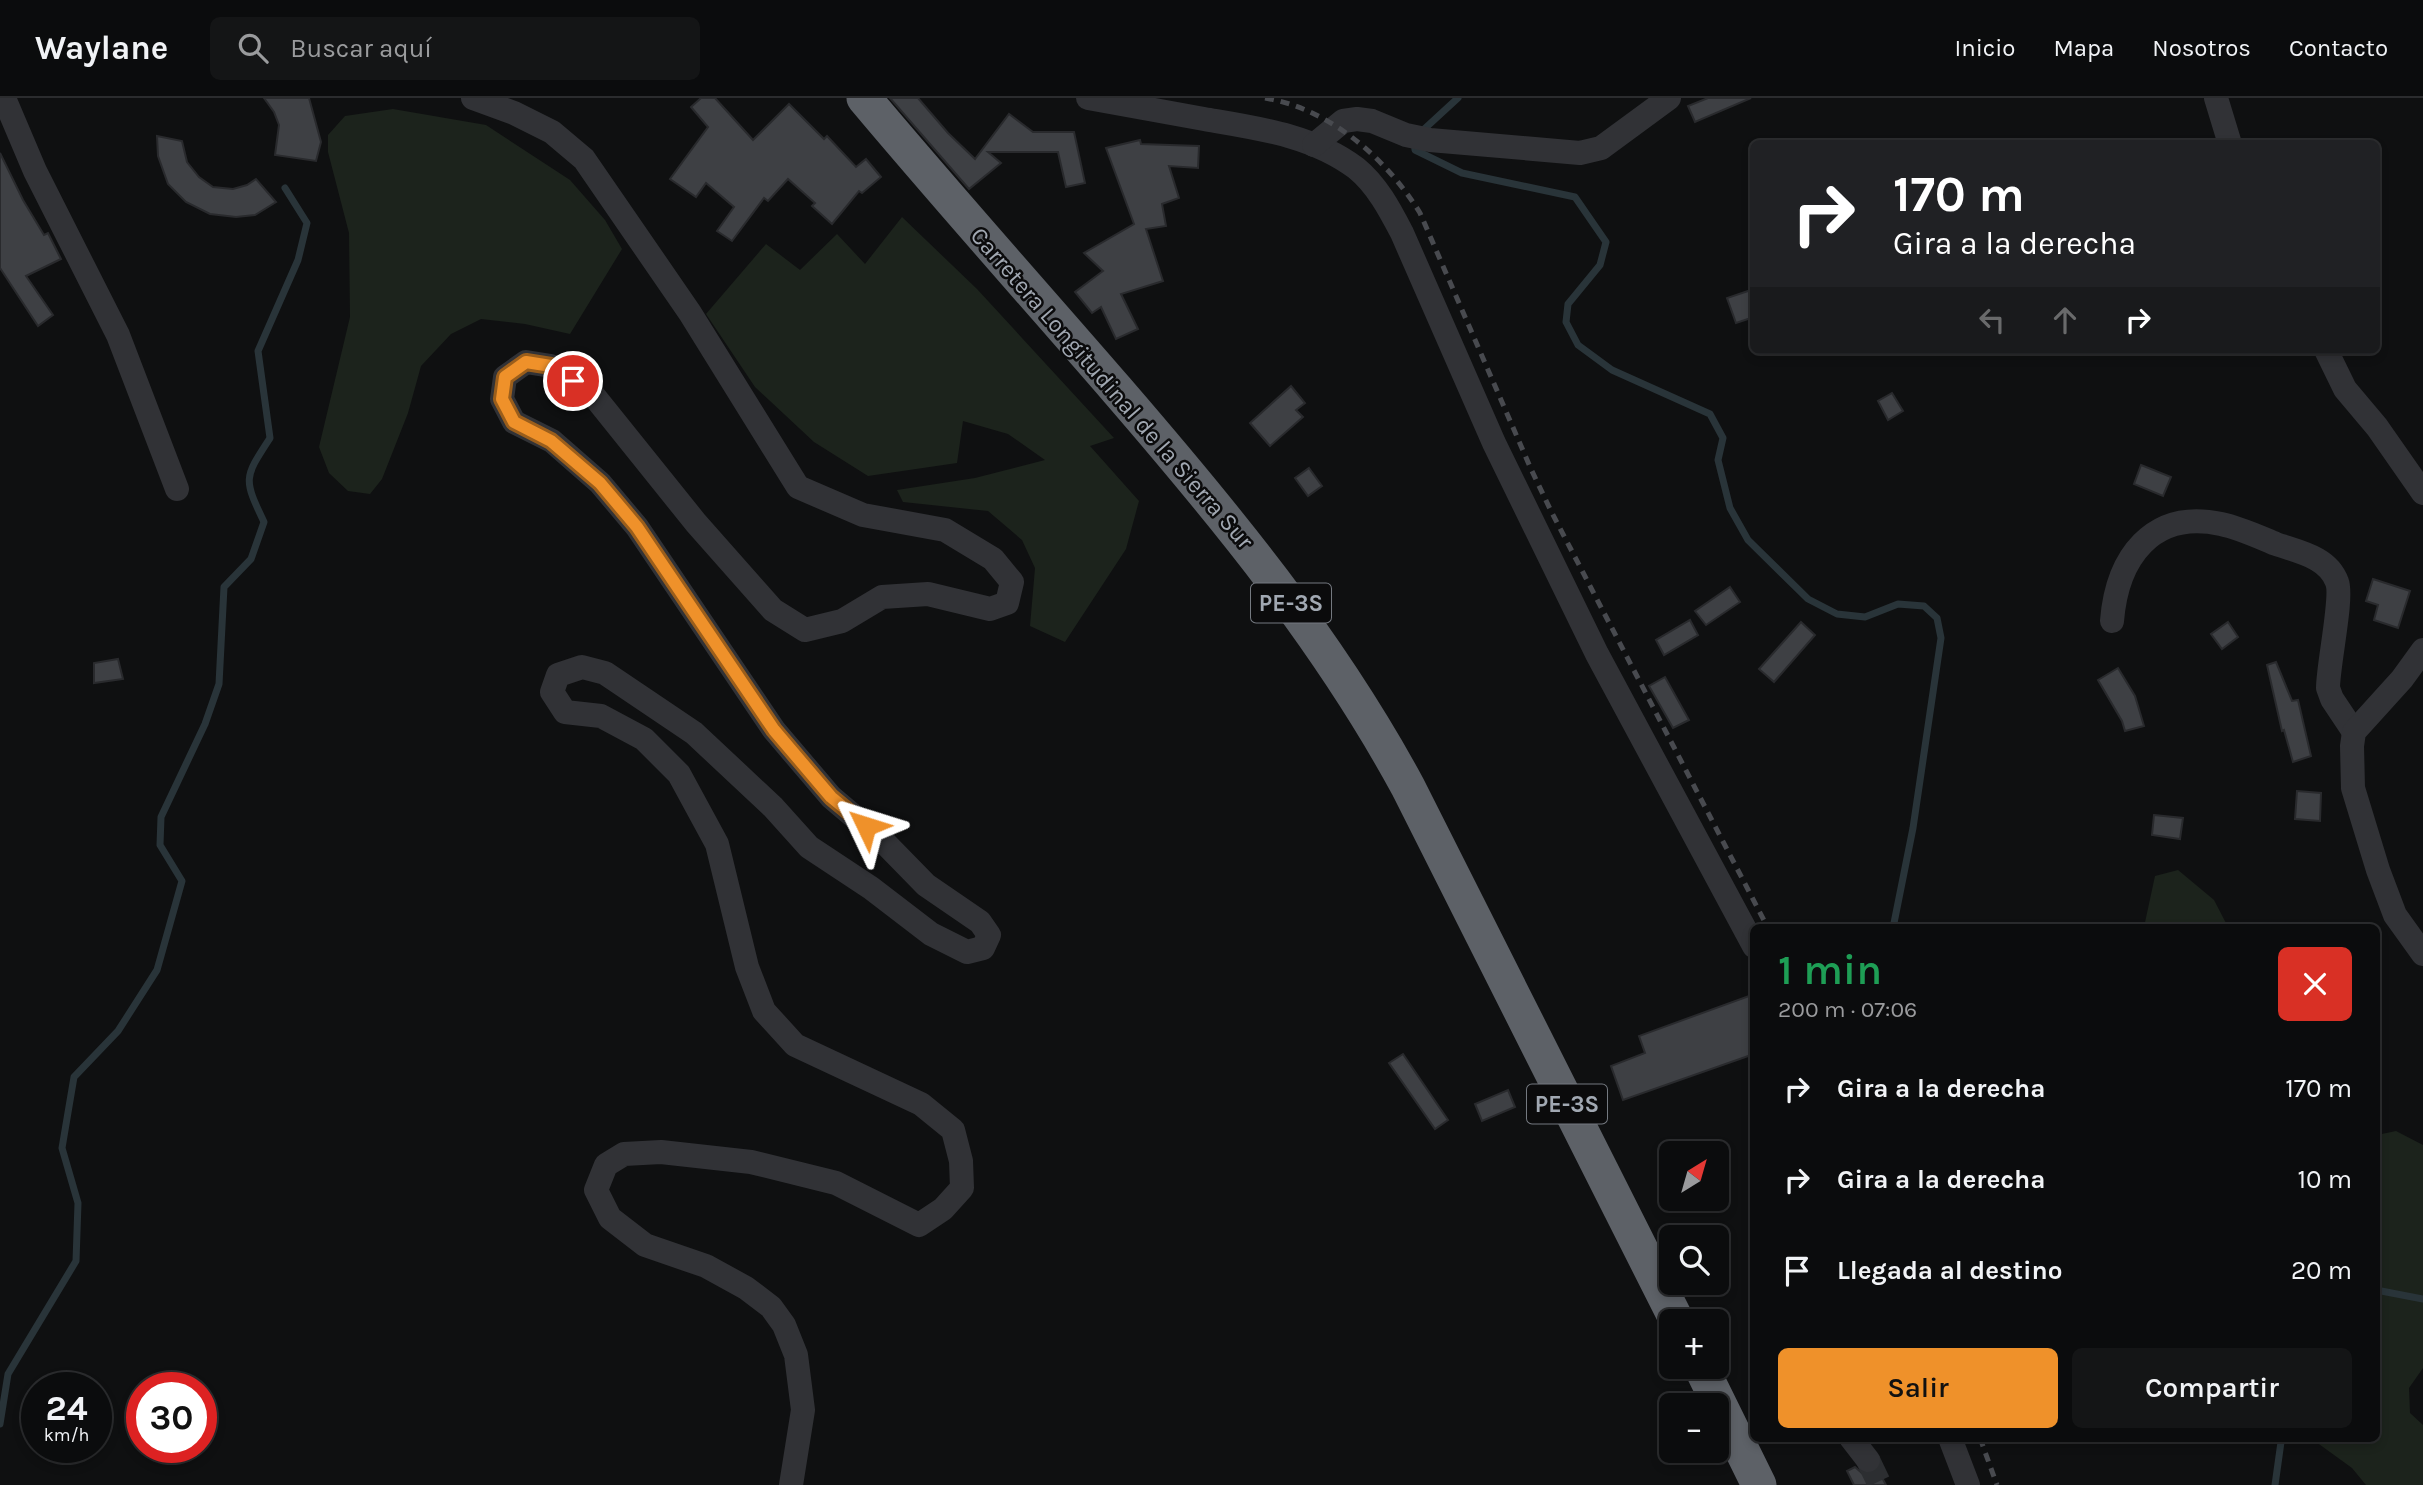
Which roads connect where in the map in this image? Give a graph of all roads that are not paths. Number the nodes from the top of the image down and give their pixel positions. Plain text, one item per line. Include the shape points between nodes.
1 (4, 98) edge
2 (473, 98) edge
3 (864, 98) edge
4 (1088, 98) edge
5 (1669, 98) edge
6 (2216, 98) edge
7 (2229, 140) edge
8 (1314, 145) junction
9 (2328, 354) edge
10 (177, 489) dead end
11 (2423, 493) edge
12 (2112, 621) dead end
13 (2423, 650) edge
14 (2354, 732) junction
15 (1750, 939) edge
16 (2423, 954) edge
17 (1671, 1309) edge
18 (1709, 1379) edge
19 (1743, 1430) edge
20 (1853, 1442) edge
21 (1952, 1442) edge
22 (1868, 1461) tunnel mouth
23 (792, 1485) edge
24 (1759, 1485) edge
25 (1968, 1485) edge

1 - 10 street via 35,171 118,335
2 - 23 street via 552,132 584,159 690,313 798,487 863,514 945,530 993,559 1012,582 1007,603 990,608 928,594 882,597 842,621 805,629 773,610 594,396 551,366 526,362 505,377 502,399 514,422 551,441 600,483 637,527 774,730 831,797 926,885 980,922 989,935 983,948 967,952 931,934 809,847 694,733 606,673 582,667 558,675 552,692 565,712 601,716 644,739 679,774 717,844 747,967 764,1011 795,1045 921,1104 953,1130 962,1188 943,1209 919,1225 836,1183 751,1163 661,1152 624,1154 606,1165 596,1190 610,1218 645,1245 706,1266 746,1288 771,1307 784,1325 796,1355 803,1410
3 - 17 highway, Carretera Longitudinal de la Sierra Sur / PE-3S via 1179,461 1326,651 1408,787
4 - 8 street via 1267,130
5 - 8 street via 1591,152 1418,138 1357,119 1343,121
6 - 7 street
8 - 15 street via 1357,169 1389,207 1494,443 1597,654
9 - 11 street via 2345,389
12 - 14 street via 2114,597 2138,547 2171,524 2222,524 2315,558 2329,567 2338,583 2328,688
13 - 14 street
14 - 16 street via 2353,788 2378,870 2395,915
18 - 19 highway
19 - 24 highway
20 - 22 street
21 - 25 street

